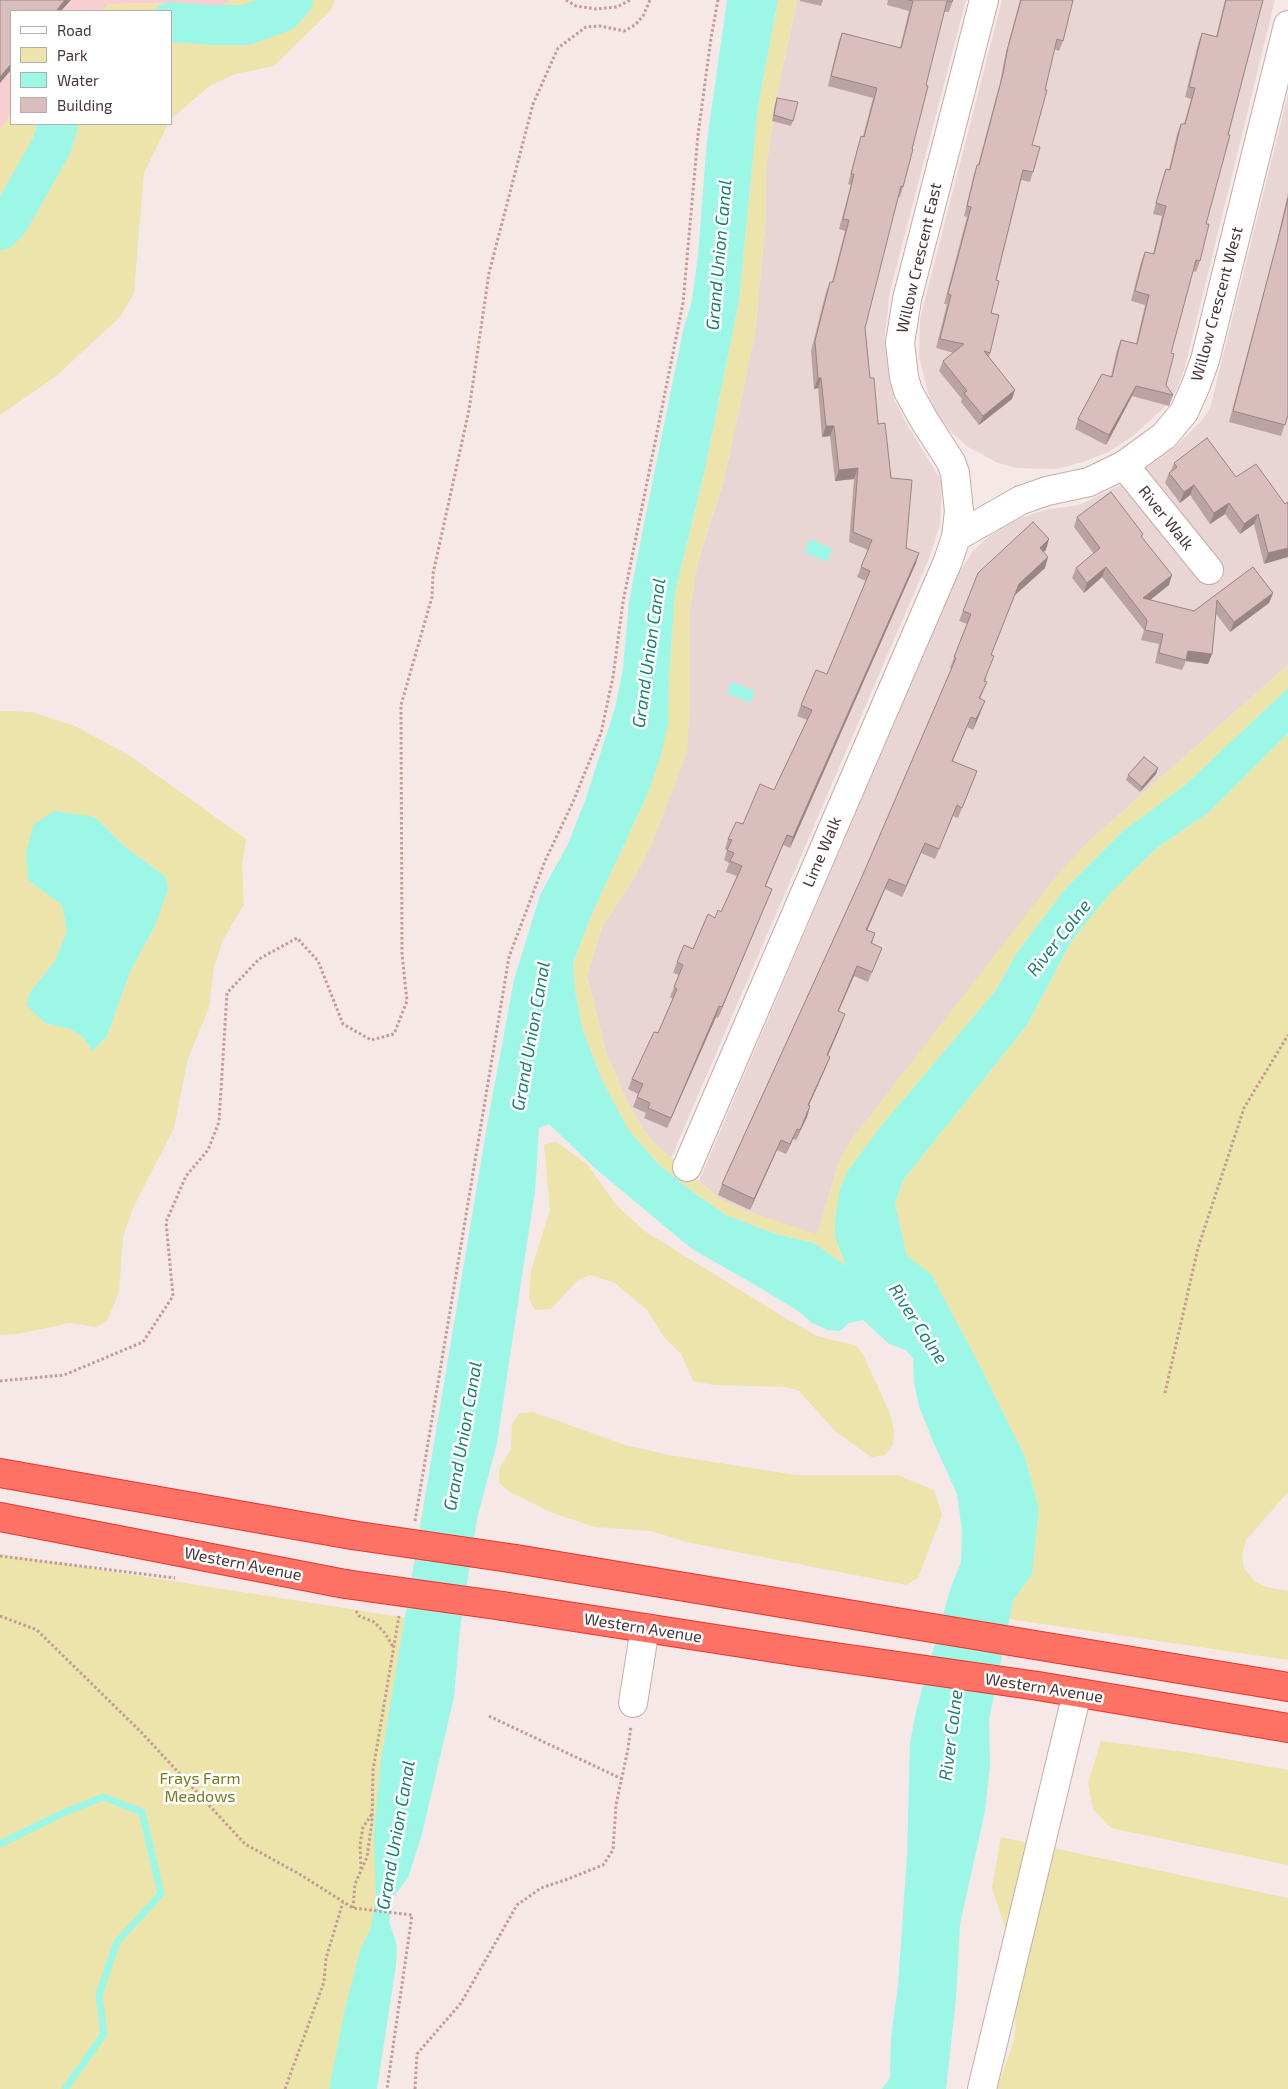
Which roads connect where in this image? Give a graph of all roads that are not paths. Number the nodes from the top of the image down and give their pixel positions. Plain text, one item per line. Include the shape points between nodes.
1 (984, 0) edge
2 (1288, 25) edge
3 (1124, 465) junction
4 (956, 537) junction
5 (1209, 570) dead end
6 (687, 1167) dead end
7 (0, 1473) edge
8 (0, 1517) edge
9 (646, 1628) junction
10 (1288, 1686) edge
11 (1077, 1693) junction
12 (633, 1703) road end
13 (1288, 1728) edge
14 (982, 2089) edge

1 - 4 street, Willow Crescent East via 906,299 900,343 908,391 951,462 958,511
2 - 3 street, Willow Crescent West via 1205,360 1196,385 1176,423
3 - 4 street, Willow Crescent West via 1089,482 1021,500
3 - 5 street, River Walk
4 - 6 street, Lime Walk
7 - 10 highway, bridge via 352,1535
8 - 9 highway, Western Avenue, bridge via 350,1596 503,1606
9 - 11 highway, Western Avenue
9 - 12 street
11 - 13 highway, Western Avenue
11 - 14 street

